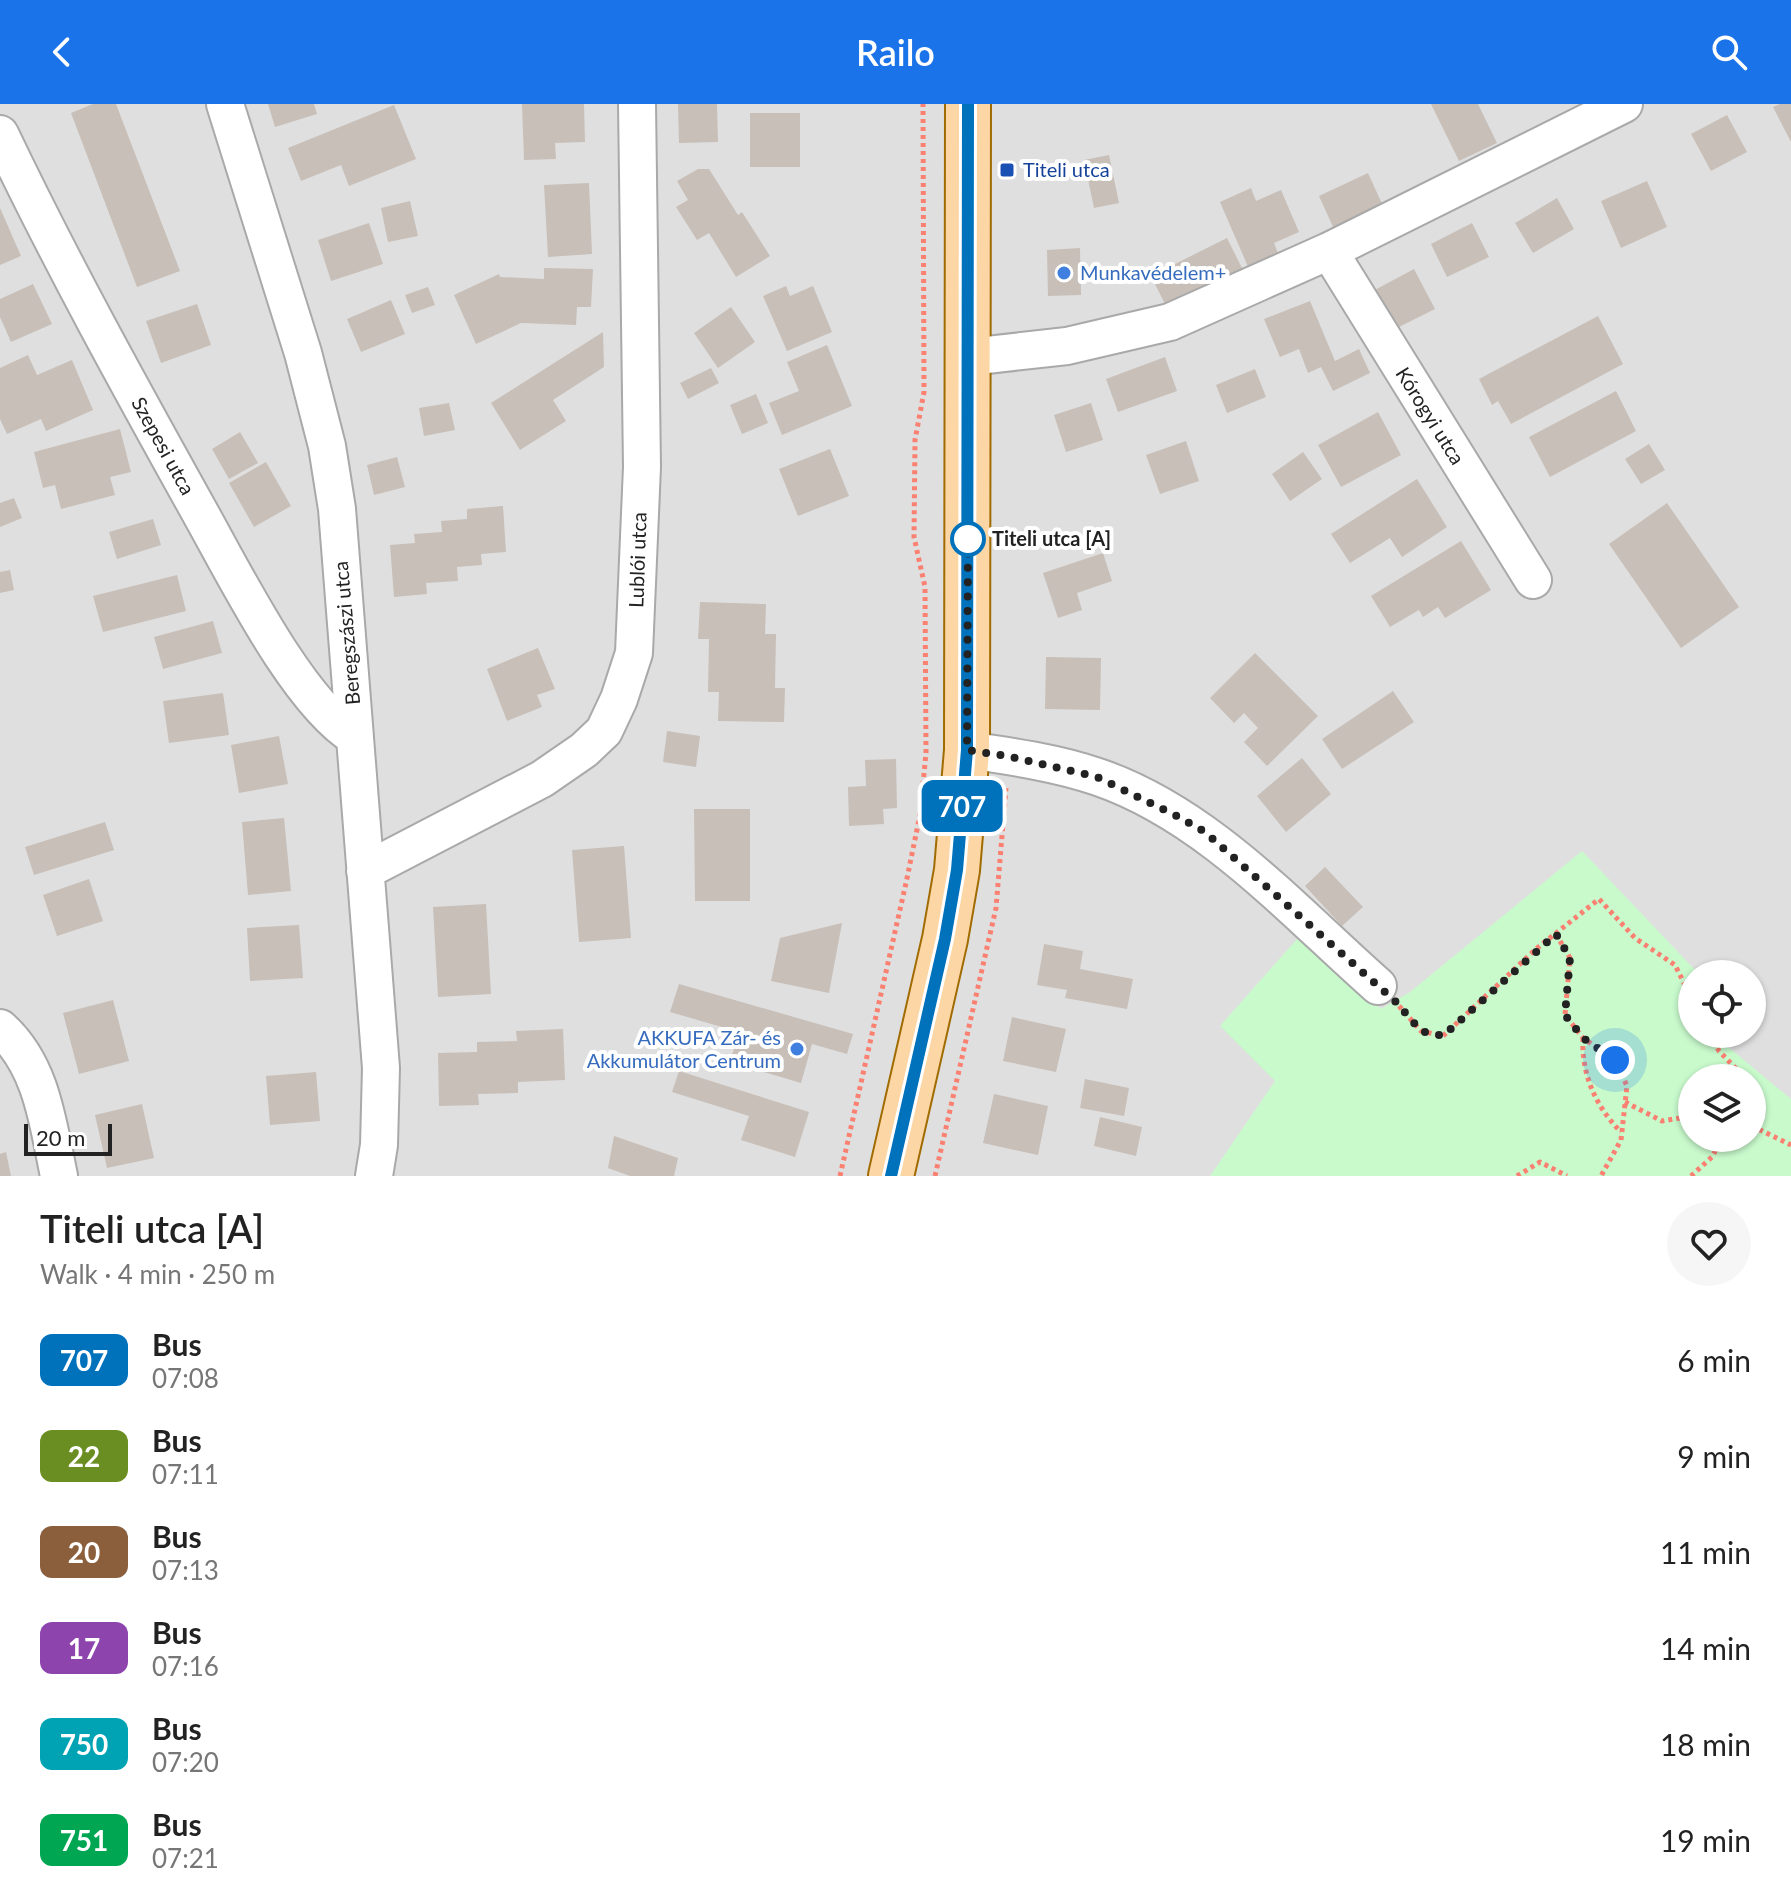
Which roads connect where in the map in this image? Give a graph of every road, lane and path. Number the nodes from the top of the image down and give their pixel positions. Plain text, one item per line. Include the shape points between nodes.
1 (225, 104) edge
2 (637, 104) edge
3 (923, 104) edge
4 (968, 104) edge
5 (1624, 104) edge
6 (0, 134) edge
7 (1329, 251) junction
8 (969, 357) junction
9 (1533, 580) dead end
10 (355, 737) junction
11 (967, 750) junction
12 (365, 871) junction
13 (1556, 934) junction
14 (1678, 971) edge
15 (1378, 986) joint
16 (0, 1028) edge
17 (1583, 1038) junction
18 (1717, 1048) edge
19 (1732, 1064) edge
20 (1625, 1102) junction
21 (1678, 1118) edge
22 (1622, 1133) junction
23 (1766, 1133) edge
24 (1791, 1145) edge
25 (1715, 1152) edge
26 (59, 1176) edge
27 (374, 1176) edge
28 (840, 1176) edge
29 (891, 1176) edge
30 (1517, 1176) edge
31 (1567, 1176) edge
32 (1601, 1176) edge
33 (1691, 1176) edge

1 - 10 street, Beregszászi utca via 327,446
2 - 12 street, Lublói utca via 642,467 634,653 619,699 604,731 542,779
3 - 28 path via 924,392 915,440 914,537 925,587 926,753 912,856
4 - 8 main road
5 - 7 street
6 - 10 street, Szepesi utca via 90,316 251,604 318,707
7 - 8 street via 1170,322 1067,346
7 - 9 street, Kórogyi utca
8 - 11 main road
10 - 12 street, Beregszászi utca
11 - 15 street via 1097,777 1152,801 1205,832
11 - 29 main road via 945,939
12 - 27 street, Beregszászi utca via 381,1068
13 - 14 path via 1599,899 1635,938
13 - 15 path via 1443,1036 1421,1031
13 - 17 path via 1570,958 1565,1015
16 - 26 street via 29,1063
17 - 20 path via 1615,1060 1627,1086
17 - 22 path via 1587,1075 1603,1114
18 - 19 path
20 - 21 path via 1662,1121
20 - 22 path
22 - 32 path
23 - 24 path
25 - 33 path
30 - 31 path via 1540,1162

